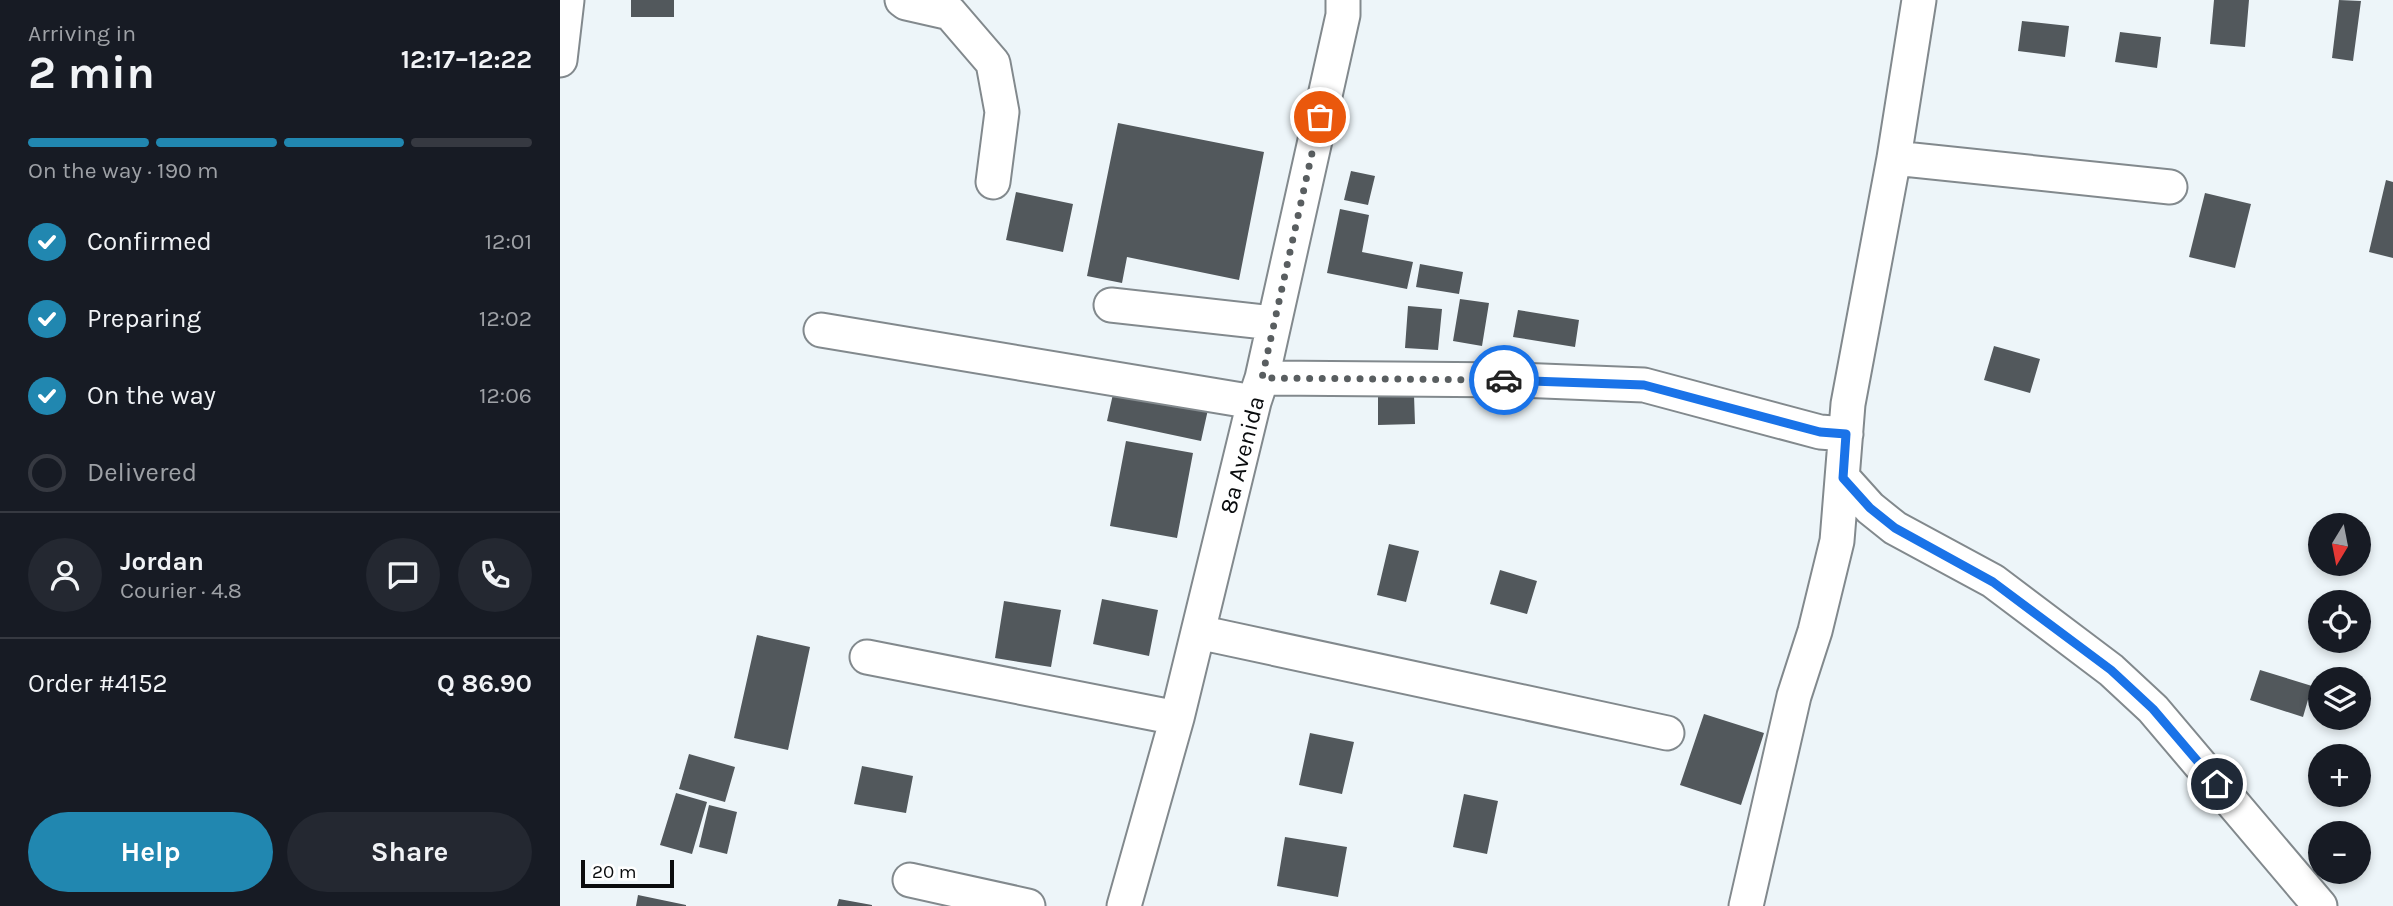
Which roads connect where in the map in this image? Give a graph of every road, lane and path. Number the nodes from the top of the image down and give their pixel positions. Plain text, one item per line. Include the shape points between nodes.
1 (567, 0) edge
2 (902, 0) edge
3 (1343, 0) edge
4 (1919, 0) edge
5 (560, 60) edge
6 (1894, 158) junction
7 (993, 183) dead end
8 (2170, 187) dead end
9 (1111, 305) dead end
10 (1274, 323) junction
11 (821, 330) dead end
12 (1258, 390) junction
13 (1846, 434) junction
14 (1843, 478) junction
15 (1198, 632) junction
16 (867, 657) dead end
17 (1177, 718) junction
18 (1667, 733) dead end
19 (910, 880) dead end
20 (1028, 906) edge
21 (1124, 906) edge
22 (1746, 906) edge
23 (2320, 906) edge

1 - 5 street
2 - 7 street via 950,13 993,63 1002,112
3 - 10 street, 8a Avenida
4 - 6 street
6 - 8 street
6 - 13 street
9 - 10 street
10 - 12 street, 8a Avenida
11 - 12 street
12 - 13 street via 1516,380 1644,385 1820,432
12 - 15 street, 8a Avenida
13 - 14 street
14 - 22 street via 1837,541 1794,696
14 - 23 street via 1895,528 1993,582 2111,670 2153,709
15 - 17 street, 8a Avenida
15 - 18 street
16 - 17 street
17 - 21 street, 8a Avenida
19 - 20 street

